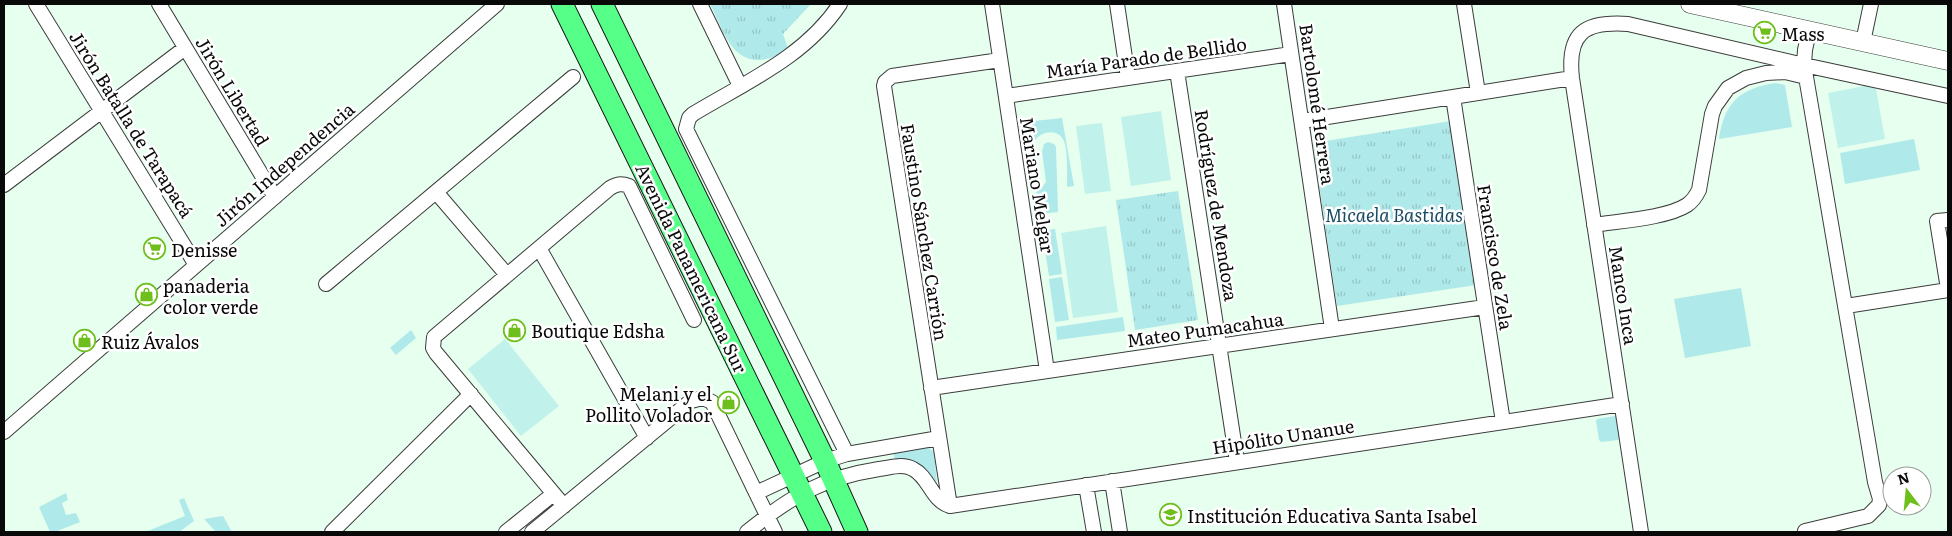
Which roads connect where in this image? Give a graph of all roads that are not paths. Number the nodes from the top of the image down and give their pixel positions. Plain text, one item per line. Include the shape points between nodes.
1 (36, 4) edge
2 (159, 4) edge
3 (497, 4) edge
4 (562, 4) edge
5 (602, 4) edge
6 (700, 4) edge
7 (840, 4) edge
8 (992, 4) edge
9 (1117, 4) edge
10 (1286, 4) edge
11 (1464, 4) edge
12 (1690, 4) edge
13 (1871, 4) edge
14 (1738, 9) edge
15 (1809, 31) junction
16 (1863, 42) junction
17 (185, 48) junction
18 (1292, 54) junction
19 (1000, 60) junction
20 (1948, 62) edge
21 (1177, 71) junction
22 (1805, 71) junction
23 (573, 77) dead end
24 (1128, 78) junction
25 (1572, 78) junction
26 (740, 86) junction
27 (1478, 93) junction
28 (1006, 96) junction
29 (1948, 96) edge
30 (1453, 97) junction
31 (102, 111) junction
32 (1302, 121) junction
33 (4, 185) edge
34 (436, 192) junction
35 (275, 197) junction
36 (1948, 220) edge
37 (1594, 225) junction
38 (539, 248) junction
39 (196, 264) junction
40 (506, 274) junction
41 (326, 284) dead end
42 (1948, 290) edge
43 (1846, 306) junction
44 (1485, 307) junction
45 (694, 320) dead end
46 (1332, 329) junction
47 (1219, 346) junction
48 (1047, 371) junction
49 (931, 388) junction
50 (471, 394) junction
51 (1622, 404) junction
52 (1503, 422) junction
53 (4, 432) edge
54 (647, 438) junction
55 (939, 438) junction
56 (847, 454) junction
57 (1237, 462) junction
58 (829, 470) junction
59 (1112, 481) junction
60 (798, 484) junction
61 (1086, 485) junction
62 (756, 493) junction
63 (547, 499) dead end
64 (564, 506) junction
65 (950, 506) junction
66 (767, 515) junction
67 (1805, 531) edge
68 (332, 532) edge
69 (506, 532) edge
70 (532, 532) edge
71 (747, 532) edge
72 (775, 532) edge
73 (821, 532) edge
74 (857, 532) edge
75 (1094, 532) edge
76 (1120, 532) edge
77 (1641, 532) edge

1 - 31 street, Jirón Batalla de Tarapacá
2 - 17 street, Jirón Libertad
3 - 35 street, Jirón Independencia
4 - 60 main road, Avenida Panamericana Sur
5 - 58 main road, Avenida Panamericana Sur
6 - 26 street
7 - 26 street via 799,49 772,69
8 - 19 street, Mariano Melgar
9 - 24 street
10 - 18 street, Bartolomé Herrera
11 - 27 street
12 - 14 street
13 - 16 street
14 - 15 street
15 - 16 street
15 - 22 street
16 - 20 street
17 - 31 street
17 - 35 street, Jirón Libertad
18 - 21 street, María Parado de Bellido
18 - 32 street, Bartolomé Herrera
19 - 28 street, Mariano Melgar
19 - 49 street, Faustino Sánchez Carrión via 892,76 884,86
21 - 24 street, María Parado de Bellido
21 - 47 street, Rodríguez de Mendoza
22 - 25 street, Manco Inca via 1618,23 1595,26 1579,36 1571,51
22 - 29 street via 1897,84
22 - 37 street via 1755,75 1721,96 1712,114 1698,190 1686,206 1670,212
22 - 43 street
23 - 34 street
24 - 28 street, María Parado de Bellido
25 - 27 street
25 - 37 street, Manco Inca
26 - 56 street via 693,114 686,129
27 - 30 street
28 - 48 street, Mariano Melgar
30 - 32 street
30 - 44 street, Francisco de Zela
31 - 33 street
31 - 39 street, Jirón Batalla de Tarapacá
32 - 46 street, Bartolomé Herrera
34 - 40 street
34 - 41 street
35 - 39 street, Jirón Independencia
36 - 42 street via 1937,221
37 - 51 street, Manco Inca
38 - 40 street
38 - 45 street via 610,188 616,184 629,186
38 - 54 street
39 - 53 street, Jirón Independencia
40 - 50 street via 438,332 432,342 436,353
42 - 43 street
43 - 67 street via 1879,505 1868,516
44 - 46 street, Mateo Pumacahua
44 - 52 street, Francisco de Zela
46 - 47 street, Mateo Pumacahua
47 - 48 street, Mateo Pumacahua
47 - 57 street, Rodríguez de Mendoza
48 - 49 street, Mateo Pumacahua
49 - 55 street, Faustino Sánchez Carrión
50 - 64 street
50 - 68 street
51 - 52 street, Hipólito Unanue
51 - 77 street, Manco Inca
52 - 57 street, Hipólito Unanue
54 - 62 street via 691,401 703,398 712,402
54 - 64 street
55 - 56 street
55 - 65 street, Faustino Sánchez Carrión
56 - 58 street
57 - 59 street, Hipólito Unanue
58 - 60 street
58 - 60 street
58 - 65 street via 907,467 920,474 938,498
58 - 74 main road, Avenida Panamericana Sur
59 - 61 street, Hipólito Unanue
59 - 76 street
60 - 62 street
60 - 66 street
60 - 73 main road, Avenida Panamericana Sur
61 - 65 street, Hipólito Unanue
61 - 75 street
62 - 66 street
63 - 69 street
64 - 70 street
66 - 71 street
66 - 72 street

